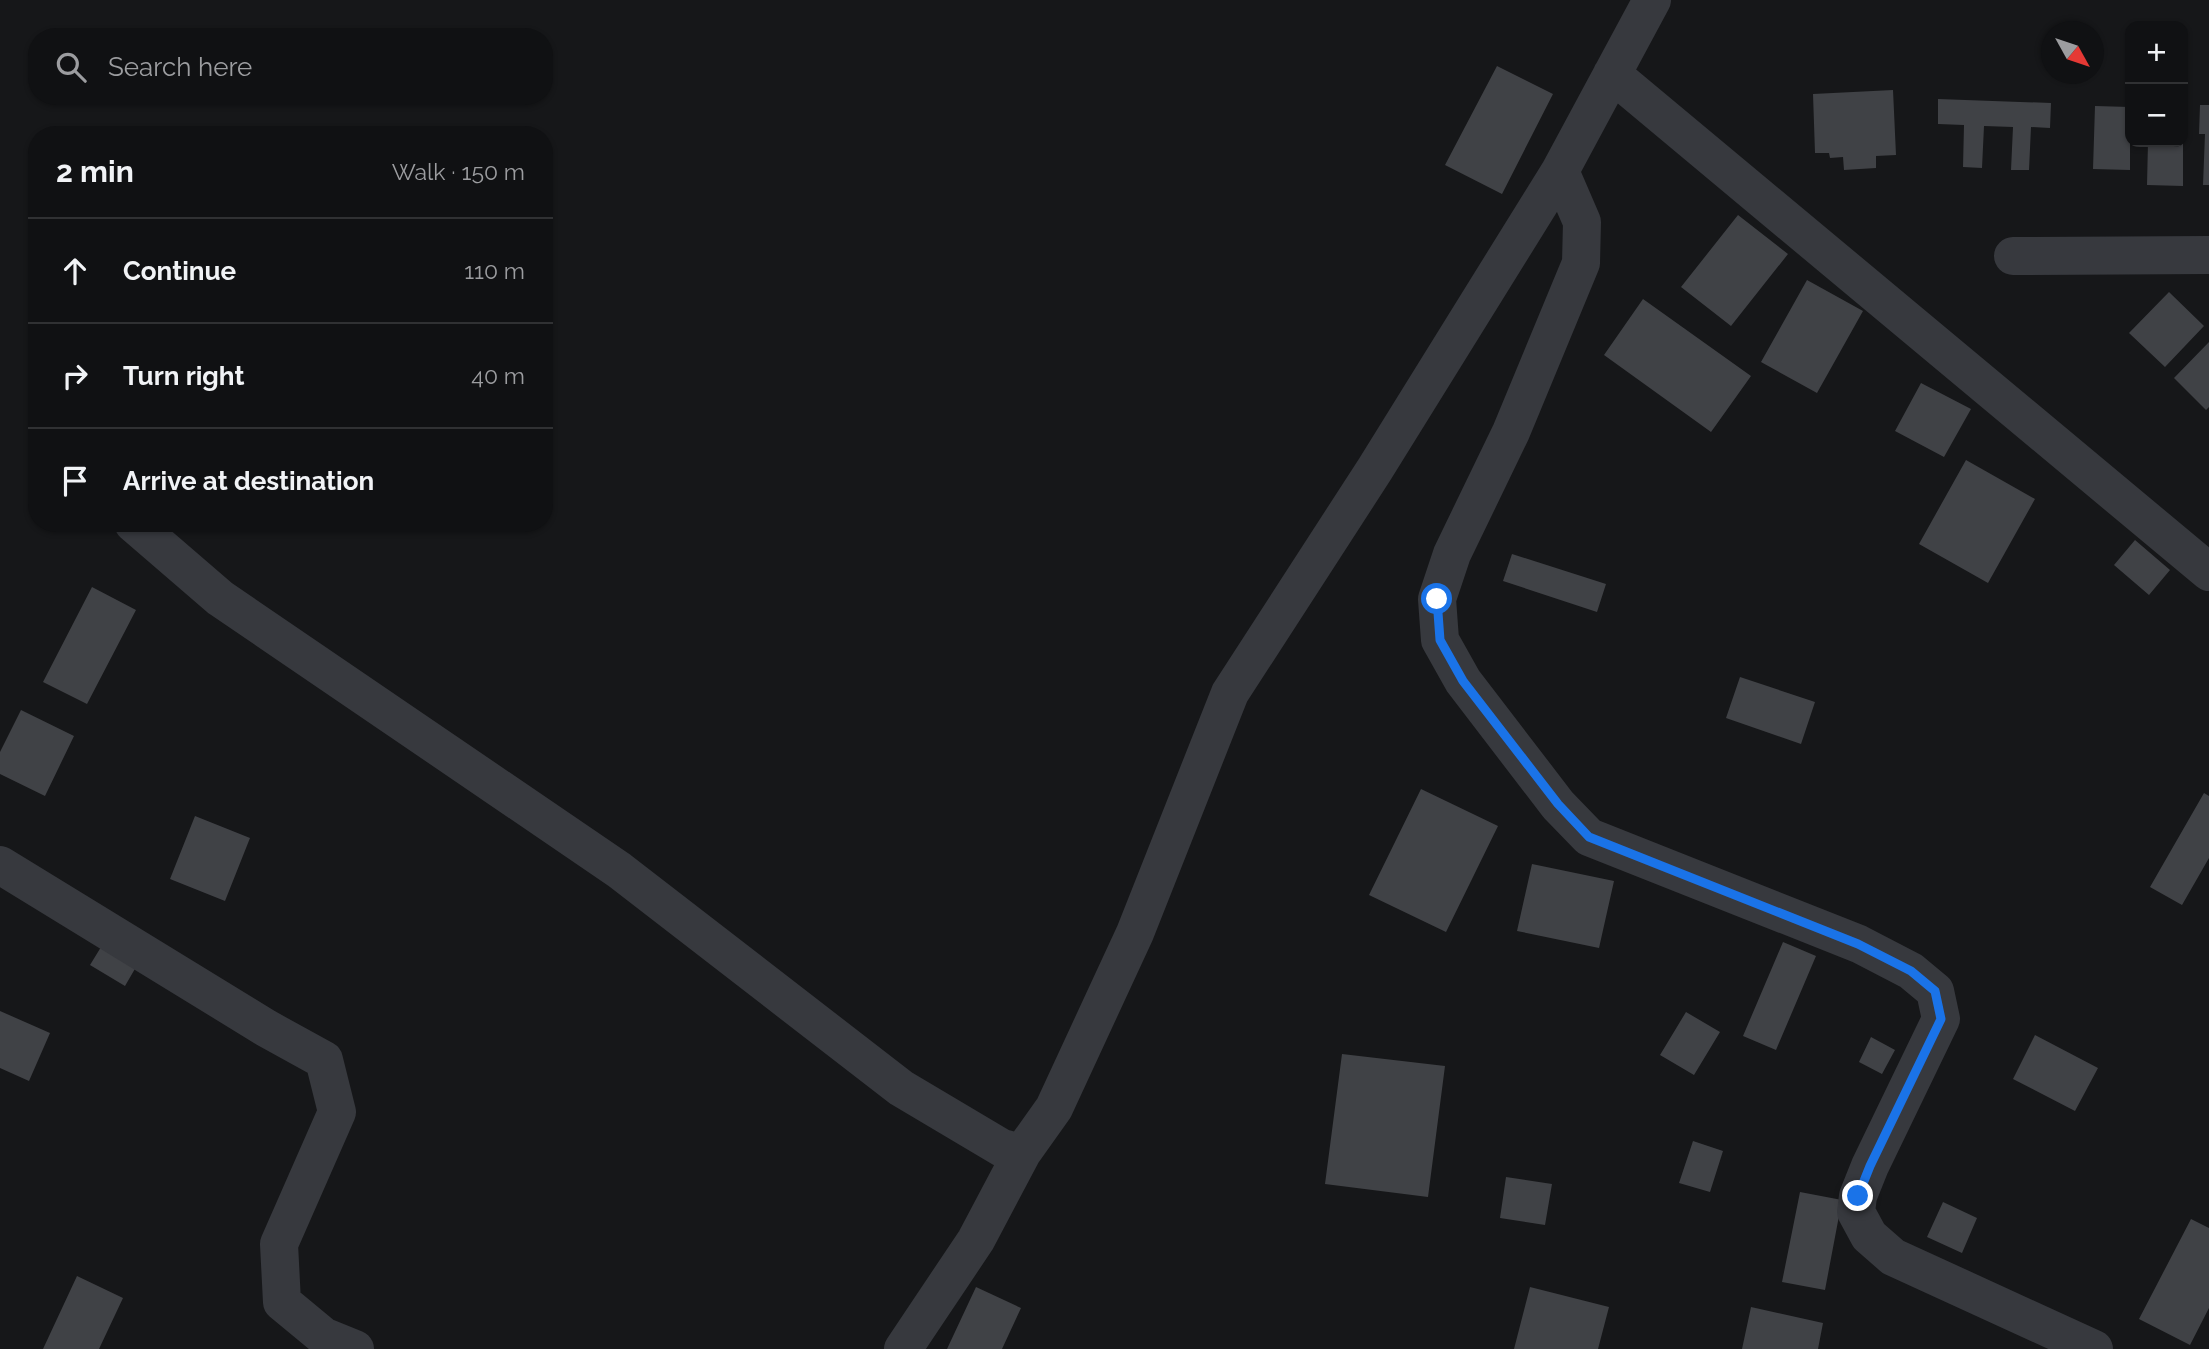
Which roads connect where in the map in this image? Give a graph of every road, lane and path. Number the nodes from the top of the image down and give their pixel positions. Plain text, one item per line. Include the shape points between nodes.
1 (1652, 0) edge
2 (1612, 74) junction
3 (1560, 171) junction
4 (2013, 256) dead end
5 (2208, 256) edge
6 (144, 532) edge
7 (2209, 572) edge
8 (0, 865) edge
9 (1022, 1153) junction
10 (355, 1349) edge
11 (903, 1349) edge
12 (2094, 1349) edge

1 - 2 street
2 - 3 street
2 - 7 street
3 - 9 street via 1230,693 1135,933 1054,1108
3 - 12 street via 1582,222 1581,263 1511,432 1452,554 1437,599 1440,640 1463,681 1589,837 1858,944 1911,971 1935,991 1941,1019 1870,1166 1856,1212 1868,1236 1893,1256
4 - 5 street
6 - 9 street via 220,597 619,870 901,1088 1002,1148
8 - 10 street via 324,1060 337,1112 279,1244 282,1302 323,1336
9 - 11 street via 976,1240

